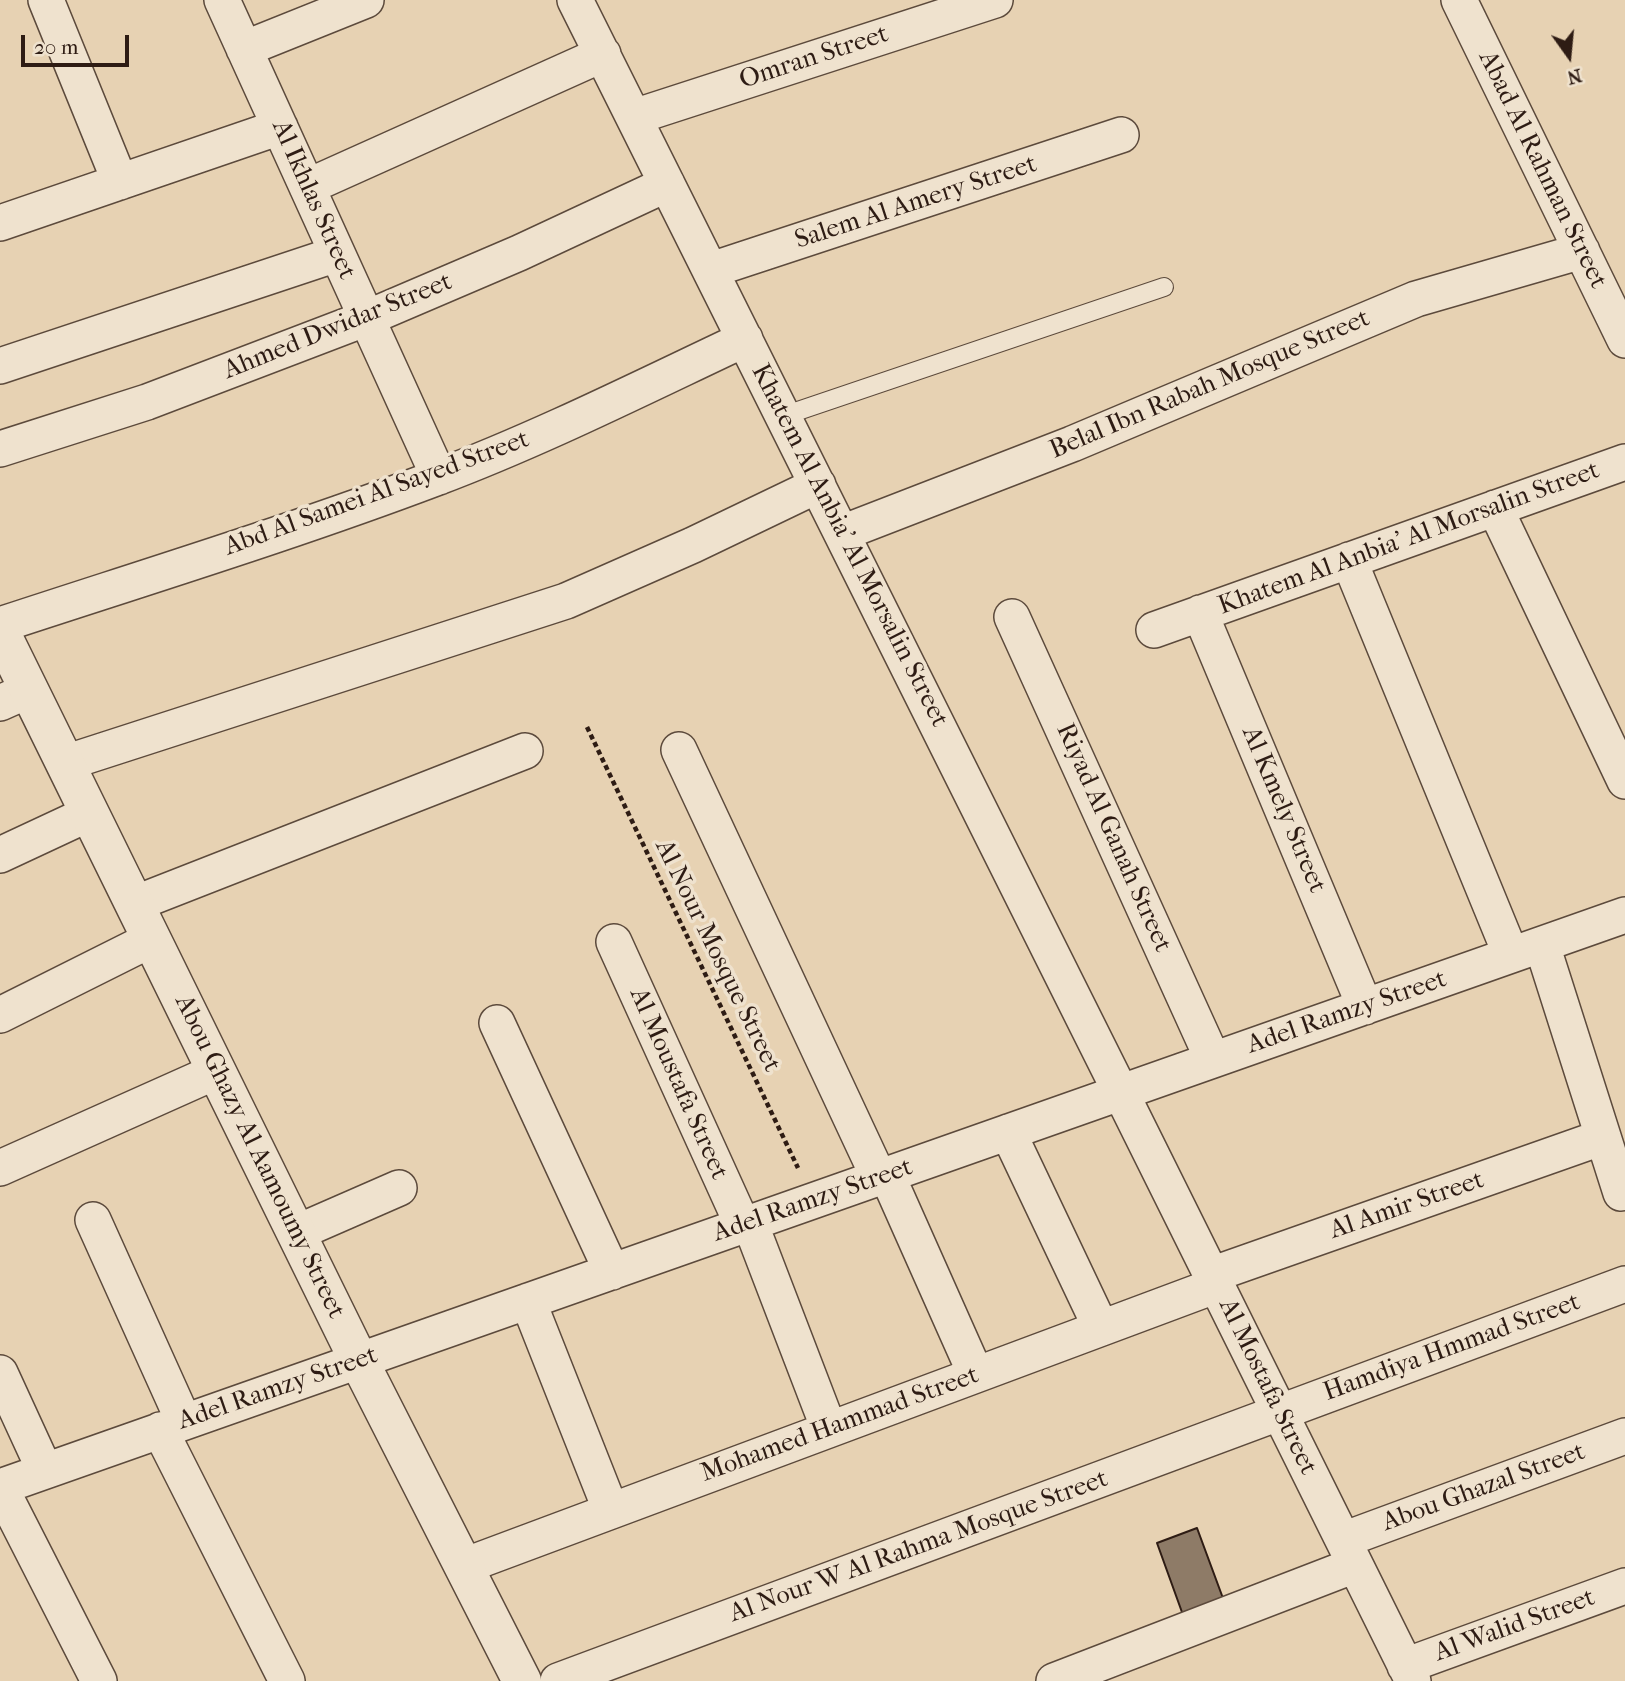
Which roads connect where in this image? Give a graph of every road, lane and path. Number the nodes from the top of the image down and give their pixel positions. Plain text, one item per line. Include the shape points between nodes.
1 (46, 0) edge
2 (222, 0) edge
3 (366, 0) edge
4 (575, 0) edge
5 (995, 0) edge
6 (1459, 0) edge
7 (244, 49) junction
8 (603, 54) junction
9 (634, 117) junction
10 (280, 127) junction
11 (1122, 135) dead end
12 (120, 182) junction
13 (667, 184) junction
14 (307, 187) junction
15 (0, 223) edge
16 (1582, 251) junction
17 (337, 254) junction
18 (710, 270) junction
19 (1164, 287) dead end
20 (367, 318) junction
21 (745, 339) junction
22 (1625, 340) edge
23 (0, 366) edge
24 (783, 416) junction
25 (0, 449) edge
26 (1625, 462) edge
27 (439, 477) junction
28 (818, 485) junction
29 (1496, 508) junction
30 (842, 533) junction
31 (1349, 560) junction
32 (1200, 613) junction
33 (1012, 617) dead end
34 (0, 625) edge
35 (1154, 630) dead end
36 (0, 631) edge
37 (15, 697) edge
38 (587, 727) dead end
39 (679, 750) dead end
40 (525, 751) dead end
41 (65, 763) junction
42 (1625, 781) edge
43 (90, 813) junction
44 (0, 855) edge
45 (134, 904) junction
46 (1625, 915) edge
47 (152, 939) junction
48 (614, 942) dead end
49 (1527, 950) junction
50 (1366, 1007) junction
51 (0, 1015) edge
52 (498, 1023) dead end
53 (1213, 1060) junction
54 (217, 1071) junction
55 (1122, 1093) junction
56 (1008, 1132) junction
57 (1603, 1137) junction
58 (0, 1168) edge
59 (883, 1176) junction
60 (399, 1188) dead end
61 (1621, 1193) dead end
62 (814, 1201) junction
63 (93, 1220) dead end
64 (746, 1225) junction
65 (296, 1233) junction
66 (612, 1272) junction
67 (1214, 1280) junction
68 (1625, 1284) edge
69 (528, 1301) junction
70 (1101, 1328) junction
71 (359, 1361) junction
72 (0, 1373) edge
73 (976, 1375) junction
74 (1280, 1412) junction
75 (172, 1426) junction
76 (829, 1429) junction
77 (1625, 1436) edge
78 (45, 1471) junction
79 (0, 1487) edge
80 (611, 1511) junction
81 (1349, 1553) junction
82 (464, 1566) junction
83 (1625, 1586) edge
84 (1404, 1675) edge
85 (99, 1681) edge
86 (287, 1681) edge
87 (522, 1681) edge
88 (558, 1681) edge
89 (1054, 1681) edge

1 - 12 street
2 - 7 street, Al Ikhlas Street
3 - 7 street
4 - 8 street, Khatem Al Anbia' Al Morsalin Street
5 - 9 street, Omran Street
6 - 16 street, Abad Al Rahman Street
7 - 10 street, Al Ikhlas Street
8 - 9 street, Khatem Al Anbia' Al Morsalin Street
8 - 14 street
9 - 13 street, Khatem Al Anbia' Al Morsalin Street
10 - 12 street
10 - 14 street, Al Ikhlas Street
11 - 18 street, Salem Al Amery Street
12 - 15 street
13 - 18 street, Khatem Al Anbia' Al Morsalin Street
13 - 20 street, Ahmed Dwidar Street
14 - 17 street, Al Ikhlas Street
16 - 22 street, Abad Al Rahman Street
16 - 30 street, Belal Ibn Rabah Mosque Street via 1416,299 1072,444
17 - 20 street, Al Ikhlas Street
17 - 23 street
18 - 21 street, Khatem Al Anbia' Al Morsalin Street
19 - 24 lane
20 - 25 street, Ahmed Dwidar Street via 147,401
20 - 27 street, Al Ikhlas Street
21 - 24 street, Khatem Al Anbia' Al Morsalin Street
21 - 27 street, Abd Al Samei Al Sayed Street
24 - 28 street, Khatem Al Anbia' Al Morsalin Street
26 - 29 street, Khatem Al Anbia' Al Morsalin Street
27 - 34 street, Abd Al Samei Al Sayed Street
28 - 30 street, Khatem Al Anbia' Al Morsalin Street
28 - 41 street via 566,601
29 - 31 street, Khatem Al Anbia' Al Morsalin Street
29 - 42 street
30 - 55 street, Khatem Al Anbia' Al Morsalin Street
31 - 32 street, Khatem Al Anbia' Al Morsalin Street
31 - 49 street
32 - 35 street, Khatem Al Anbia' Al Morsalin Street
32 - 50 street, Al Kmely Street
33 - 53 street, Riyad Al Ganah Street
36 - 37 street, Abou Ghazy Al Aamoumy Street
37 - 41 street, Abou Ghazy Al Aamoumy Street
38 - 62 path, Al Nour Mosque Street
39 - 59 street
40 - 45 street
41 - 43 street, Abou Ghazy Al Aamoumy Street
43 - 44 street
43 - 45 street, Abou Ghazy Al Aamoumy Street
45 - 47 street, Abou Ghazy Al Aamoumy Street
46 - 49 street, Adel Ramzy Street
47 - 51 street
47 - 54 street, Abou Ghazy Al Aamoumy Street
48 - 64 street, Al Moustafa Street
49 - 50 street, Adel Ramzy Street
49 - 57 street
50 - 53 street, Adel Ramzy Street
52 - 66 street
53 - 55 street, Adel Ramzy Street
54 - 58 street
54 - 65 street, Abou Ghazy Al Aamoumy Street
55 - 56 street, Adel Ramzy Street
55 - 67 street, Al Mostafa Street
56 - 59 street, Adel Ramzy Street
56 - 70 street
57 - 61 street
57 - 67 street, Al Amir Street
59 - 62 street, Adel Ramzy Street
59 - 73 street
60 - 65 street
62 - 64 street, Adel Ramzy Street
63 - 75 street
64 - 66 street, Adel Ramzy Street
64 - 76 street, Al Moustafa Street
65 - 71 street, Abou Ghazy Al Aamoumy Street
66 - 69 street, Adel Ramzy Street
67 - 70 street, Mohamed Hammad Street
67 - 74 street, Al Mostafa Street
68 - 74 street, Hamdiya Hmmad Street
69 - 71 street, Adel Ramzy Street
69 - 80 street
70 - 73 street, Mohamed Hammad Street
71 - 75 street, Adel Ramzy Street
71 - 82 street, Abou Ghazy Al Aamoumy Street
72 - 78 street
73 - 76 street, Mohamed Hammad Street
74 - 81 street, Al Mostafa Street
74 - 88 street, Al Nour W Al Rahma Mosque Street
75 - 78 street, Adel Ramzy Street
75 - 86 street
76 - 80 street, Mohamed Hammad Street
77 - 81 street, Abou Ghazal Street
78 - 79 street, Adel Ramzy Street
79 - 85 street
80 - 82 street, Mohamed Hammad Street
81 - 84 street, Al Mostafa Street
81 - 89 street, Abou Ghazal Street
82 - 87 street, Abou Ghazy Al Aamoumy Street
83 - 84 street, Al Walid Street

